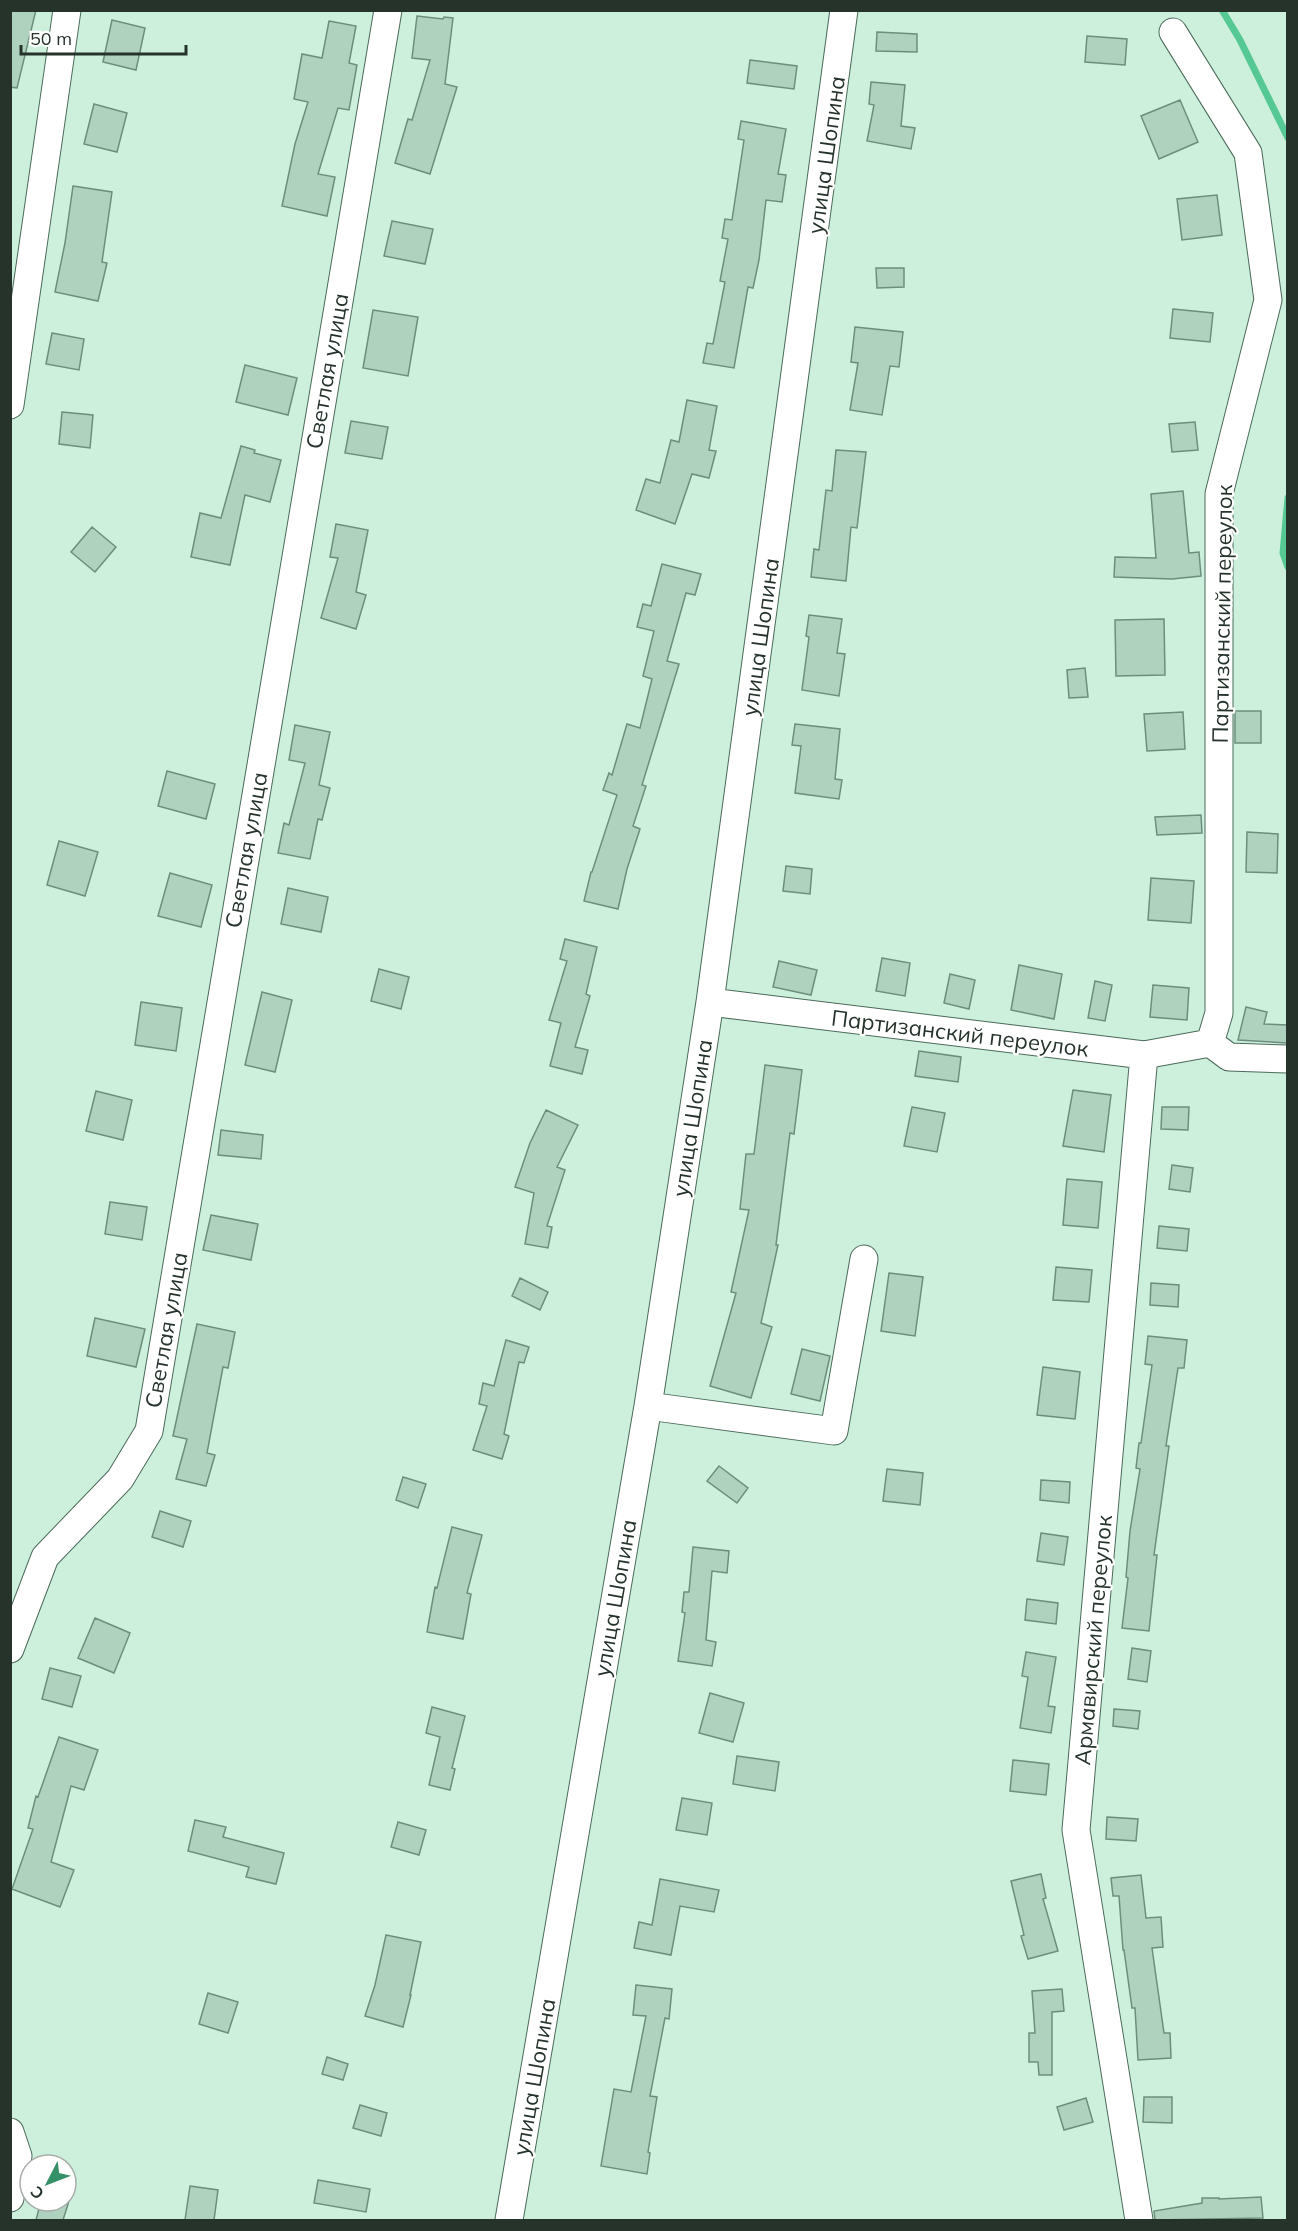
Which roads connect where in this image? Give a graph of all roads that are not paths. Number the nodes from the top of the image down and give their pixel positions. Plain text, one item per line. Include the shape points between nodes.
1 (67, 10) edge
2 (388, 10) edge
3 (844, 10) edge
4 (1173, 32) dead end
5 (10, 405) edge
6 (710, 1002) junction
7 (1210, 1043) junction
8 (1144, 1055) junction
9 (1287, 1059) edge
10 (864, 1258) dead end
11 (648, 1406) junction
12 (10, 1649) edge
13 (10, 2132) edge
14 (10, 2198) edge
15 (509, 2220) edge
16 (1139, 2220) edge

1 - 5 street
2 - 12 street, Светлая улица via 149,1431 120,1479 45,1557
3 - 6 street, улица Шопина
4 - 7 street, Партизанский переулок via 1248,153 1268,300 1219,494 1219,1013
6 - 8 street, Партизанский переулок
6 - 11 street, улица Шопина
7 - 8 street, Партизанский переулок
7 - 9 street via 1229,1057
8 - 16 street, Армавирский переулок via 1077,1830
10 - 11 street via 834,1431
11 - 15 street, улица Шопина
13 - 14 street via 18,2156

